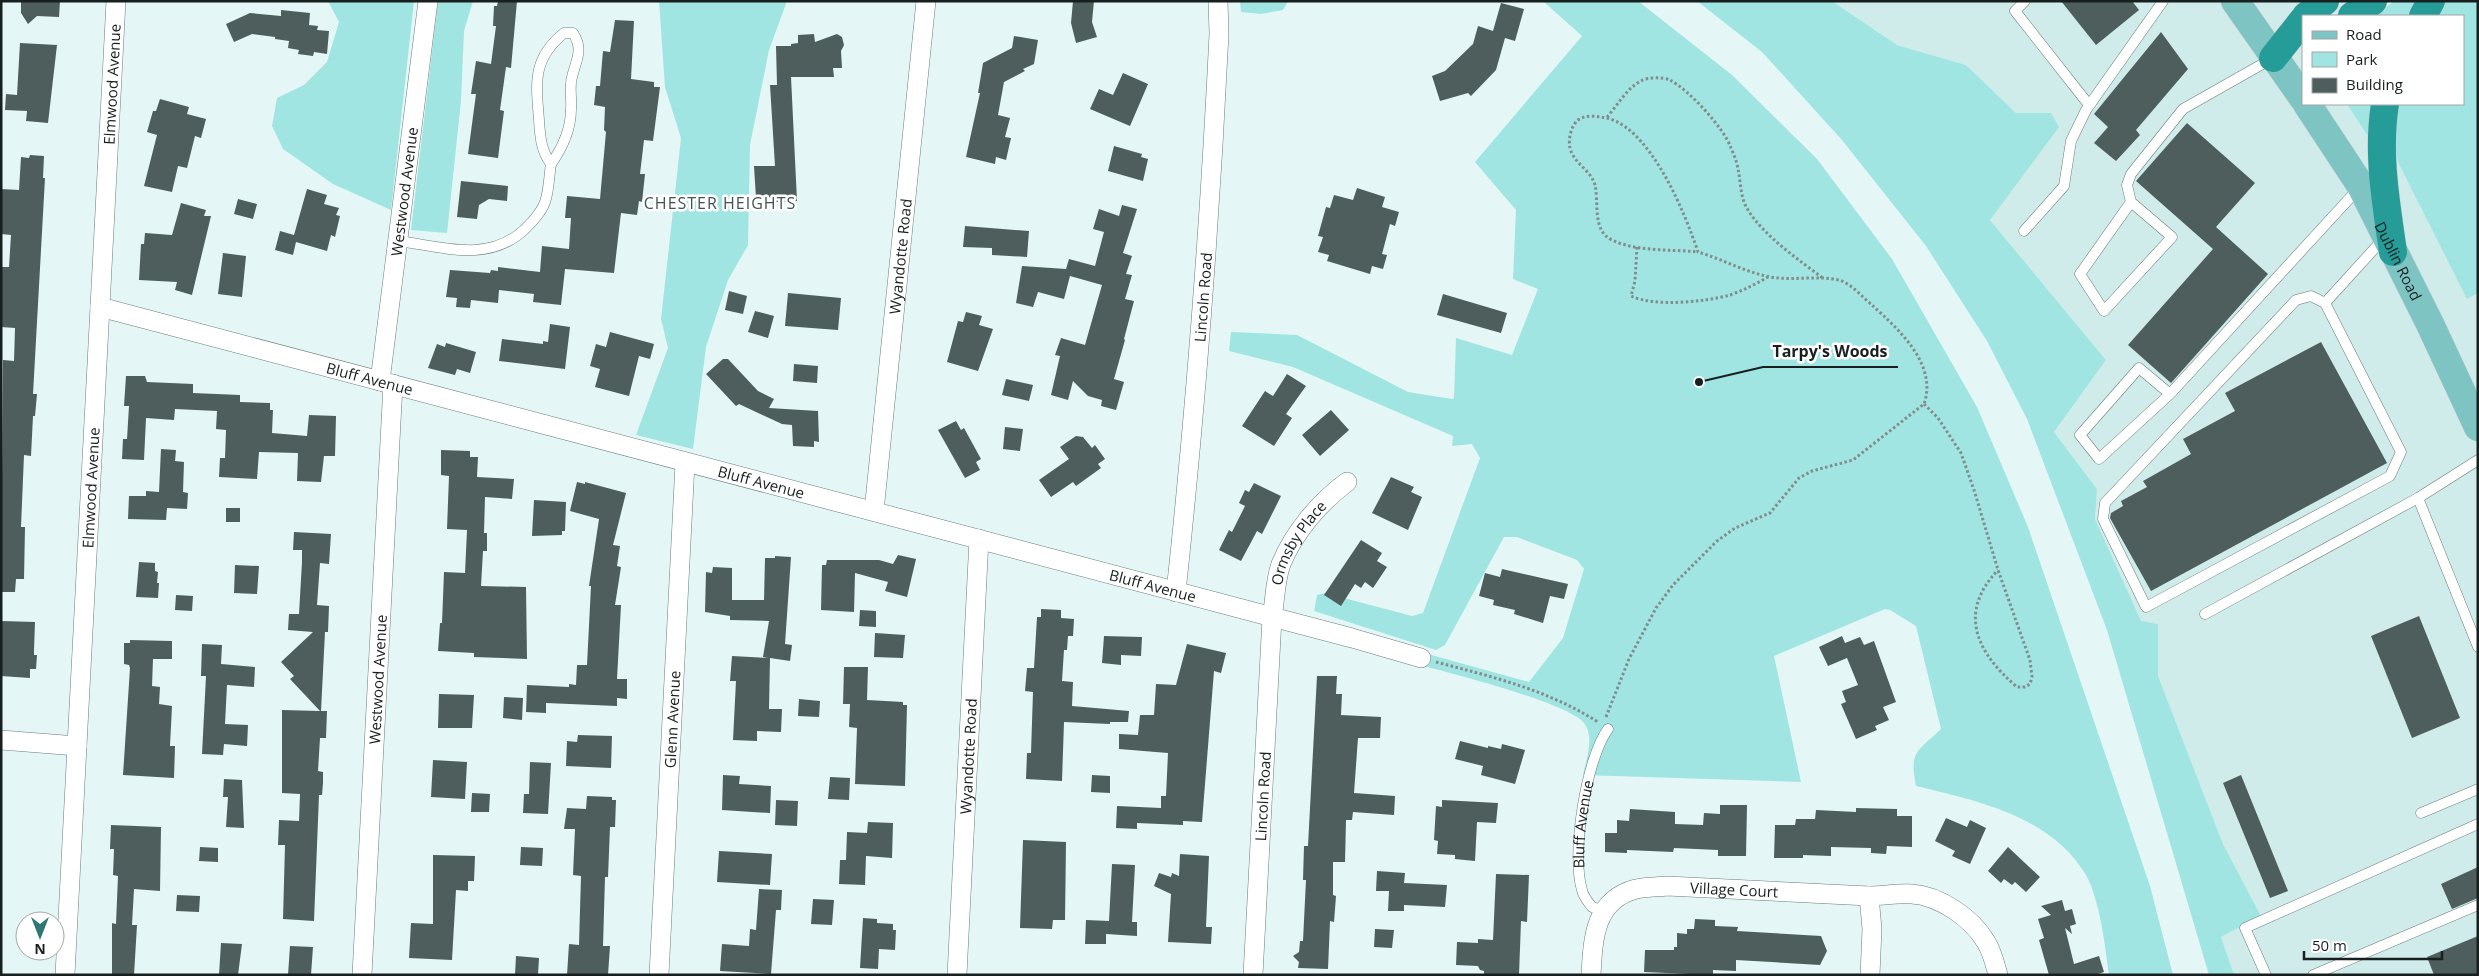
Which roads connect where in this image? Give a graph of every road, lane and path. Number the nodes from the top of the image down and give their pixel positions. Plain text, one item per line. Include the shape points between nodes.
1 (116, 1) edge
2 (428, 1) edge
3 (926, 1) edge
4 (1218, 1) edge
5 (2025, 1) edge
6 (2163, 1) edge
7 (2235, 1) edge
8 (2325, 1) edge
9 (2373, 1) edge
10 (2431, 1) edge
11 (2307, 15) edge
12 (2353, 15) edge
13 (2424, 15) edge
14 (2302, 21) edge
15 (2302, 44) edge
16 (2273, 58) junction
17 (2302, 97) edge
18 (2089, 105) junction
19 (2308, 105) edge
20 (2385, 105) edge
21 (1607, 117) junction
22 (551, 164) junction
23 (2361, 186) junction
24 (2132, 202) junction
25 (2024, 231) dead end
26 (398, 240) junction
27 (2389, 244) junction
28 (1637, 247) junction
29 (1698, 252) junction
30 (1769, 277) junction
31 (1824, 279) junction
32 (2325, 304) junction
33 (100, 307) junction
34 (387, 383) junction
35 (2170, 394) junction
36 (1924, 404) junction
37 (2478, 427) edge
38 (2478, 460) edge
39 (686, 463) junction
40 (1347, 482) dead end
41 (2418, 498) junction
42 (874, 511) junction
43 (979, 539) junction
44 (1998, 570) junction
45 (1176, 592) junction
46 (2205, 614) dead end
47 (1272, 618) junction
48 (2478, 647) edge
49 (1421, 658) joint
50 (1608, 729) dead end
51 (1, 740) edge
52 (77, 746) junction
53 (2478, 788) edge
54 (2421, 813) dead end
55 (2478, 824) edge
56 (1869, 896) junction
57 (2478, 905) edge
58 (1605, 911) junction
59 (65, 975) edge
60 (362, 975) edge
61 (659, 975) edge
62 (957, 975) edge
63 (1253, 975) edge
64 (1592, 975) edge
65 (1870, 975) edge
66 (1998, 975) edge
67 (2266, 975) edge
68 (2313, 975) edge

1 - 33 street, Elmwood Avenue
2 - 26 street, Westwood Avenue
3 - 42 street, Wyandotte Road
4 - 45 street, Lincoln Road via 1206,254 1187,502
5 - 18 lane via 2015,11
6 - 18 lane
7 - 16 main road
8 - 11 highway
9 - 12 highway
10 - 13 highway
14 - 16 highway
15 - 16 highway
16 - 17 main road
16 - 24 lane via 2183,108 2131,174 2126,185
18 - 25 lane via 2071,141 2064,186
19 - 23 main road, Dublin Road
20 - 27 highway via 2382,170
21 - 28 path via 1587,116 1578,121 1570,132 1570,148 1594,184 1601,231 1611,240
21 - 29 path via 1634,133 1649,149 1688,222
21 - 31 path via 1642,80 1669,80 1685,90 1730,144 1747,209 1792,255
22 - 22 lane via 566,138 570,123 572,78 580,54 579,42 573,33 564,33 554,42 542,59 536,76 541,142
22 - 26 lane via 545,202 533,222 513,240 490,249 466,250
23 - 27 main road, Dublin Road
23 - 35 lane
24 - 24 lane via 2080,274 2104,311 2172,238
26 - 34 street, Westwood Avenue
27 - 32 lane
27 - 37 main road, Dublin Road
28 - 29 path
28 - 30 path via 1631,296 1640,301 1663,302 1728,295
29 - 30 path
30 - 31 path
31 - 36 path via 1840,280 1851,286 1914,348 1925,374 1927,395
32 - 32 lane via 2311,296 2296,300 2105,503 2103,518 2146,608 2390,476 2401,452
33 - 34 street, Bluff Avenue
33 - 52 street, Elmwood Avenue
34 - 39 street, Bluff Avenue
34 - 60 street, Westwood Avenue
35 - 35 lane via 2139,368 2080,435 2099,459
36 - 44 path via 1938,418 1961,453
36 - 49 path via 1853,460 1812,471 1799,478 1770,513 1735,528 1673,585 1656,608 1629,659 1602,725 1574,706 1540,691
38 - 41 lane
39 - 42 street, Bluff Avenue
39 - 61 street, Glenn Avenue
40 - 47 street, Ormsby Place via 1314,512 1292,543 1281,564
41 - 46 lane
41 - 48 lane
42 - 43 street, Bluff Avenue
43 - 45 street, Bluff Avenue
43 - 62 street, Wyandotte Road
44 - 44 path via 1978,598 1974,613 1976,630 1989,655 2008,679 2018,687 2025,687 2032,677 2030,660
45 - 47 street, Bluff Avenue
47 - 49 street, Bluff Avenue
47 - 63 street, Lincoln Road
50 - 58 lane, Bluff Avenue via 1599,741 1584,789 1579,859 1582,891 1592,906
51 - 52 street
52 - 59 street, Elmwood Avenue
53 - 54 lane
55 - 67 lane via 2245,928
56 - 58 street, Village Court via 1668,886 1636,889 1616,898
56 - 65 street via 1872,930
56 - 66 street, Village Court via 1914,894 1955,910 1986,942
57 - 68 lane
58 - 64 street via 1596,925

